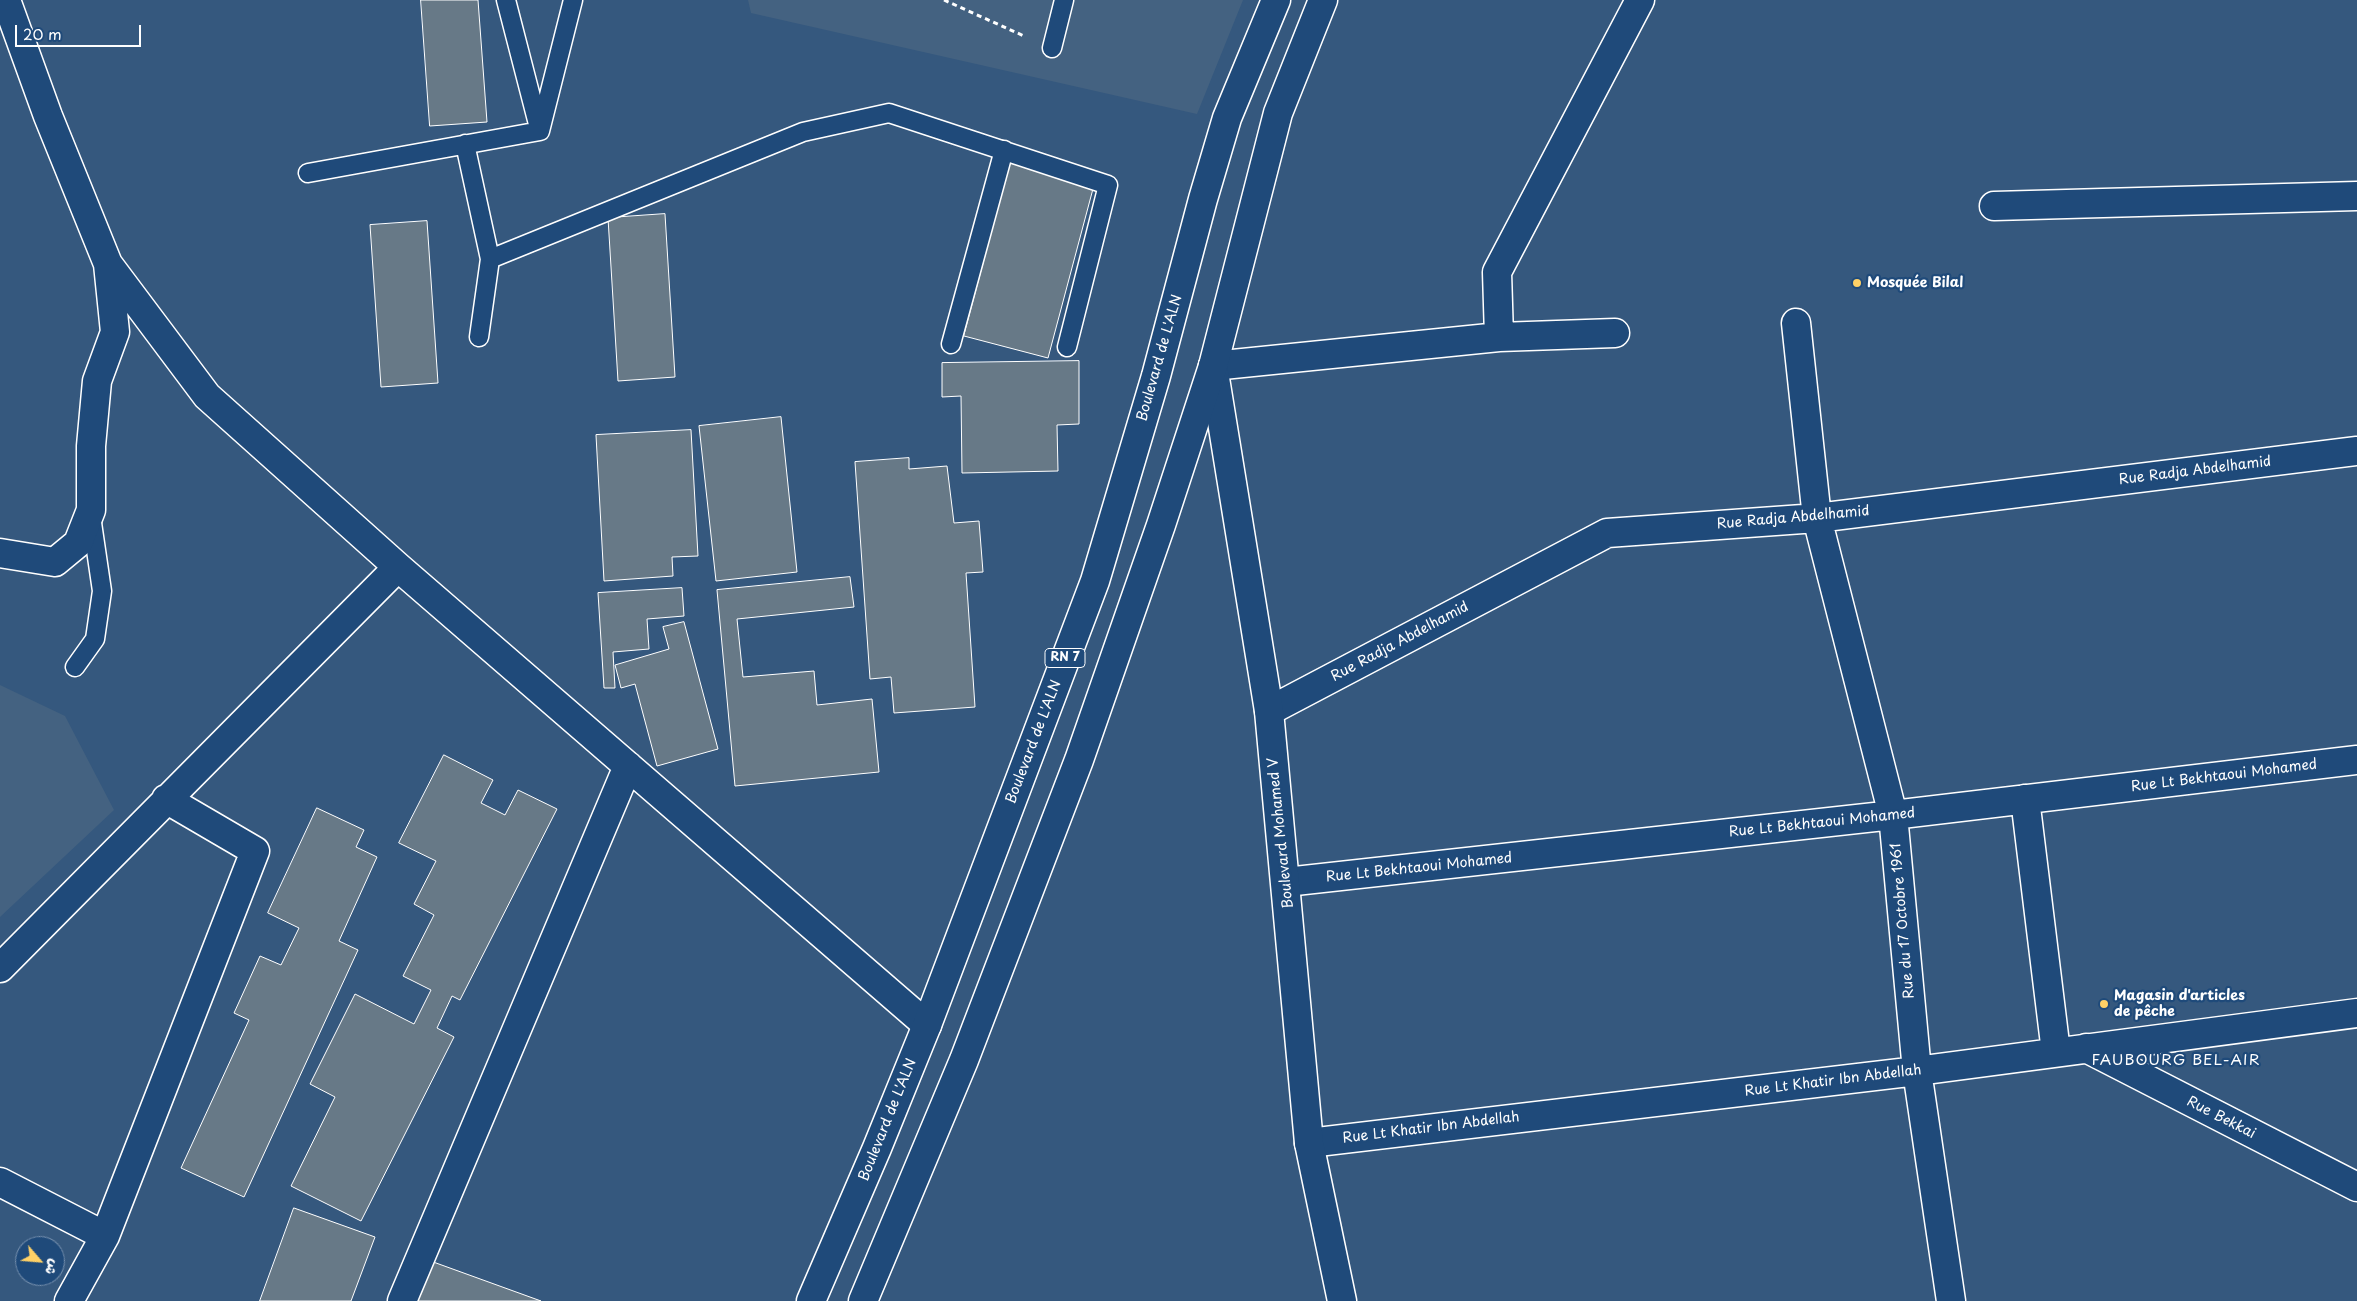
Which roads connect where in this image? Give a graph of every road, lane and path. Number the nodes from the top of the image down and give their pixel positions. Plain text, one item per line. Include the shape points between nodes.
1 (6, 0) edge
2 (506, 0) edge
3 (574, 0) edge
4 (944, 0) edge
5 (1064, 0) edge
6 (1276, 0) edge
7 (1323, 0) edge
8 (1640, 0) edge
9 (1052, 48) joint
10 (540, 131) junction
11 (465, 144) junction
12 (1004, 150) junction
13 (308, 173) dead end
14 (2357, 196) edge
15 (1994, 206) dead end
16 (490, 259) junction
17 (108, 264) junction
18 (1796, 323) dead end
19 (1615, 333) dead end
20 (479, 337) dead end
21 (1499, 337) junction
22 (951, 344) dead end
23 (1067, 347) dead end
24 (1212, 366) junction
25 (2357, 451) edge
26 (91, 510) junction
27 (1817, 518) junction
28 (0, 553) edge
29 (398, 567) junction
30 (75, 667) dead end
31 (1269, 711) junction
32 (2357, 760) edge
33 (628, 766) junction
34 (166, 799) junction
35 (2025, 799) junction
36 (1893, 815) junction
37 (1286, 882) junction
38 (0, 968) edge
39 (2357, 1013) edge
40 (927, 1024) junction
41 (2086, 1048) junction
42 (2056, 1052) junction
43 (1917, 1071) junction
44 (1309, 1143) junction
45 (0, 1182) edge
46 (2357, 1187) edge
47 (105, 1236) junction
48 (69, 1301) edge
49 (402, 1301) edge
50 (811, 1301) edge
51 (863, 1301) edge
52 (1342, 1301) edge
53 (1951, 1301) edge

1 - 17 street via 48,116
2 - 10 lane
3 - 10 lane
4 - 9 path
5 - 9 lane
6 - 40 street, Boulevard de L'ALN / RN 7 via 1227,118 1156,376 1095,580
7 - 24 street via 1278,113
8 - 21 street via 1497,272
10 - 11 lane
11 - 13 lane
11 - 16 lane
12 - 16 lane via 889,113 803,132
12 - 22 lane
12 - 23 lane via 1108,185
14 - 15 street
16 - 20 lane
17 - 26 street via 115,332 97,381 91,446
17 - 29 street via 207,396
18 - 27 street, Rue du 17 Octobre 1961
19 - 21 street
21 - 24 street
24 - 31 street, Boulevard Mohamed V
24 - 51 street via 1161,525 1079,760 964,1060
25 - 27 street, Rue Radja Abdelhamid
26 - 28 street via 78,543 55,562
26 - 30 lane via 102,591 95,639
27 - 31 street, Rue Radja Abdelhamid via 1607,533
27 - 36 street, Rue du 17 Octobre 1961
29 - 33 street
29 - 34 street
31 - 37 street, Boulevard Mohamed V
32 - 35 street, Rue Lt Bekhtaoui Mohamed
33 - 40 street
33 - 49 street
34 - 38 street
34 - 47 street via 255,851
35 - 36 street, Rue Lt Bekhtaoui Mohamed
35 - 42 street
36 - 37 street, Rue Lt Bekhtaoui Mohamed
36 - 43 street, Rue du 17 Octobre 1961
37 - 44 street, Boulevard Mohamed V
39 - 41 street, Rue Lt Khatir Ibn Abdellah
40 - 50 street, Boulevard de L'ALN / RN 7
41 - 42 street, Rue Lt Khatir Ibn Abdellah
41 - 46 street, Rue Bekkai
42 - 43 street, Rue Lt Khatir Ibn Abdellah
43 - 44 street, Rue Lt Khatir Ibn Abdellah
43 - 53 street, Rue du 17 Octobre 1961
44 - 52 street, Boulevard Mohamed V
45 - 47 street
47 - 48 street

